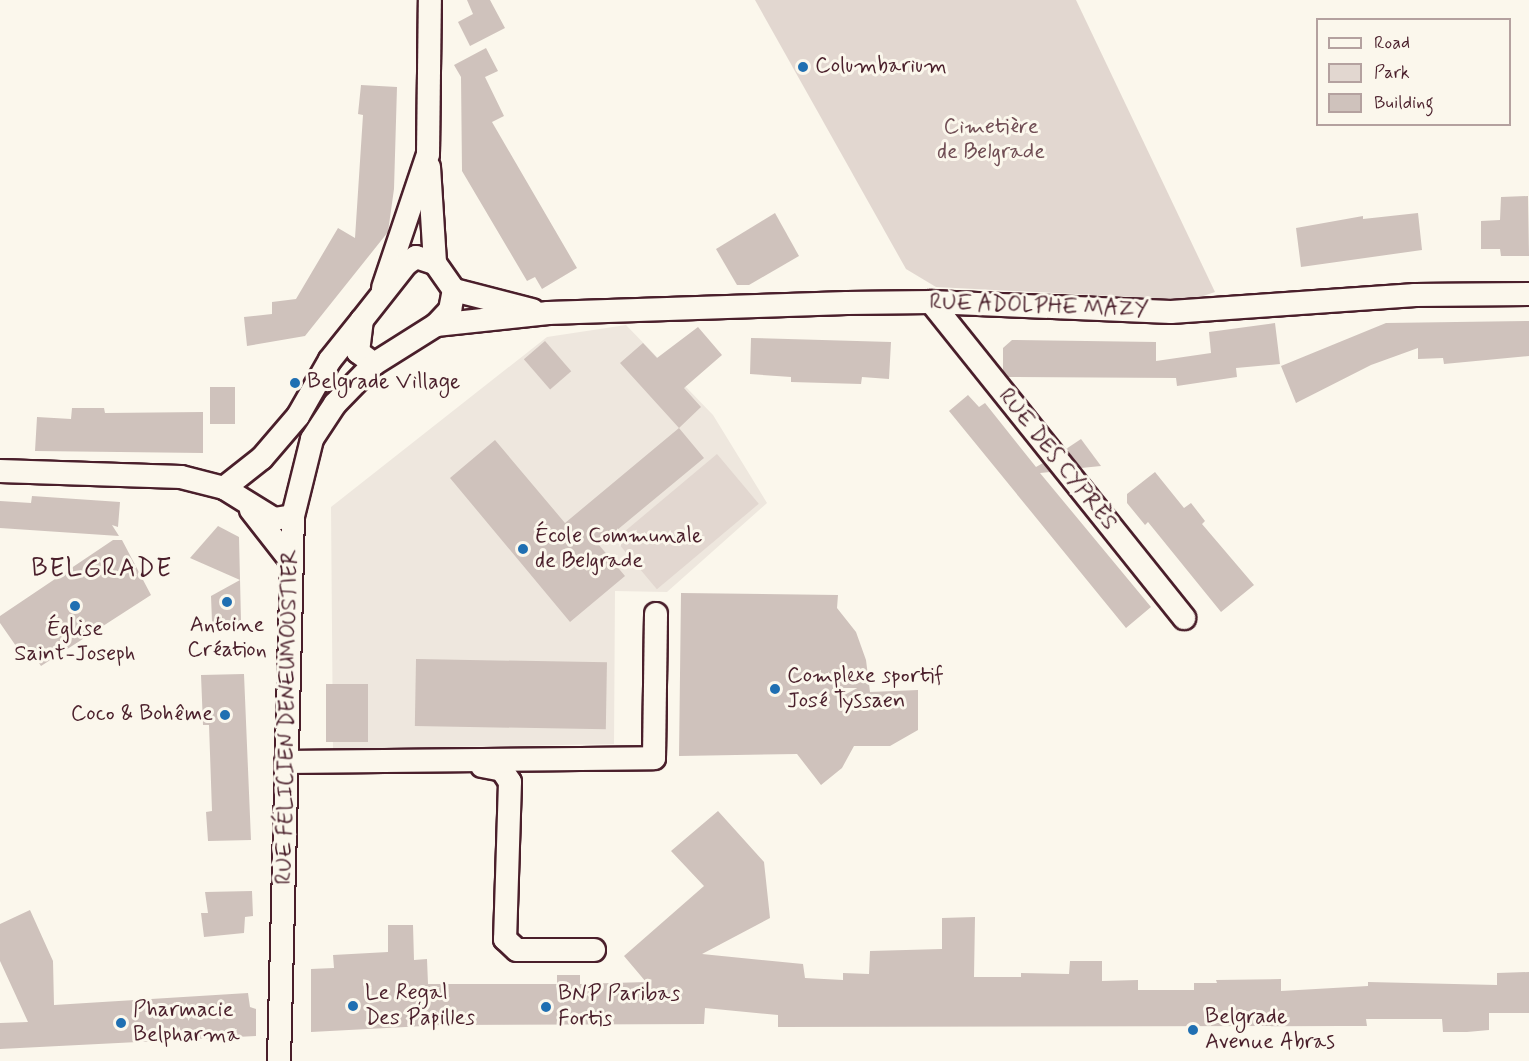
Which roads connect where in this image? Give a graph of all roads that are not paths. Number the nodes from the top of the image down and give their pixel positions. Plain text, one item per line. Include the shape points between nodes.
1 (430, 0) edge
2 (428, 154) junction
3 (435, 263) junction
4 (383, 288) junction
5 (454, 290) junction
6 (1529, 294) edge
7 (931, 302) junction
8 (548, 313) junction
9 (362, 320) junction
10 (436, 325) junction
11 (374, 364) junction
12 (262, 458) junction
13 (0, 471) edge
14 (303, 472) junction
15 (224, 488) junction
16 (246, 504) junction
17 (293, 516) junction
18 (291, 561) junction
19 (656, 614) dead end
20 (1184, 618) dead end
21 (286, 762) junction
22 (465, 762) junction
23 (594, 950) dead end
24 (279, 1061) edge

1 - 2 street
2 - 3 street
2 - 4 street
3 - 4 street via 416,257
3 - 5 street
4 - 9 street
5 - 8 street, RUE ADOLPHE MAZY
5 - 10 street via 450,310
6 - 7 street, RUE ADOLPHE MAZY via 1415,295 1171,312
7 - 8 street, RUE ADOLPHE MAZY
7 - 20 street, RUE DES CYPRÈS
8 - 10 street, RUE ADOLPHE MAZY
9 - 11 street via 358,352
9 - 12 street via 330,360 297,416
10 - 11 street, RUE FÉLICIEN DENEUMOUSTIER
11 - 14 street, RUE FÉLICIEN DENEUMOUSTIER via 334,404 312,439
12 - 14 street via 291,456
12 - 15 street
13 - 15 street via 181,477
14 - 17 street, RUE FÉLICIEN DENEUMOUSTIER
15 - 16 street
16 - 17 street via 274,519
16 - 18 street
17 - 18 street, RUE FÉLICIEN DENEUMOUSTIER
18 - 21 street, RUE FÉLICIEN DENEUMOUSTIER
19 - 22 street via 654,758
21 - 22 street
21 - 24 street, RUE FÉLICIEN DENEUMOUSTIER
22 - 23 street via 502,770 510,782 505,939 517,950

